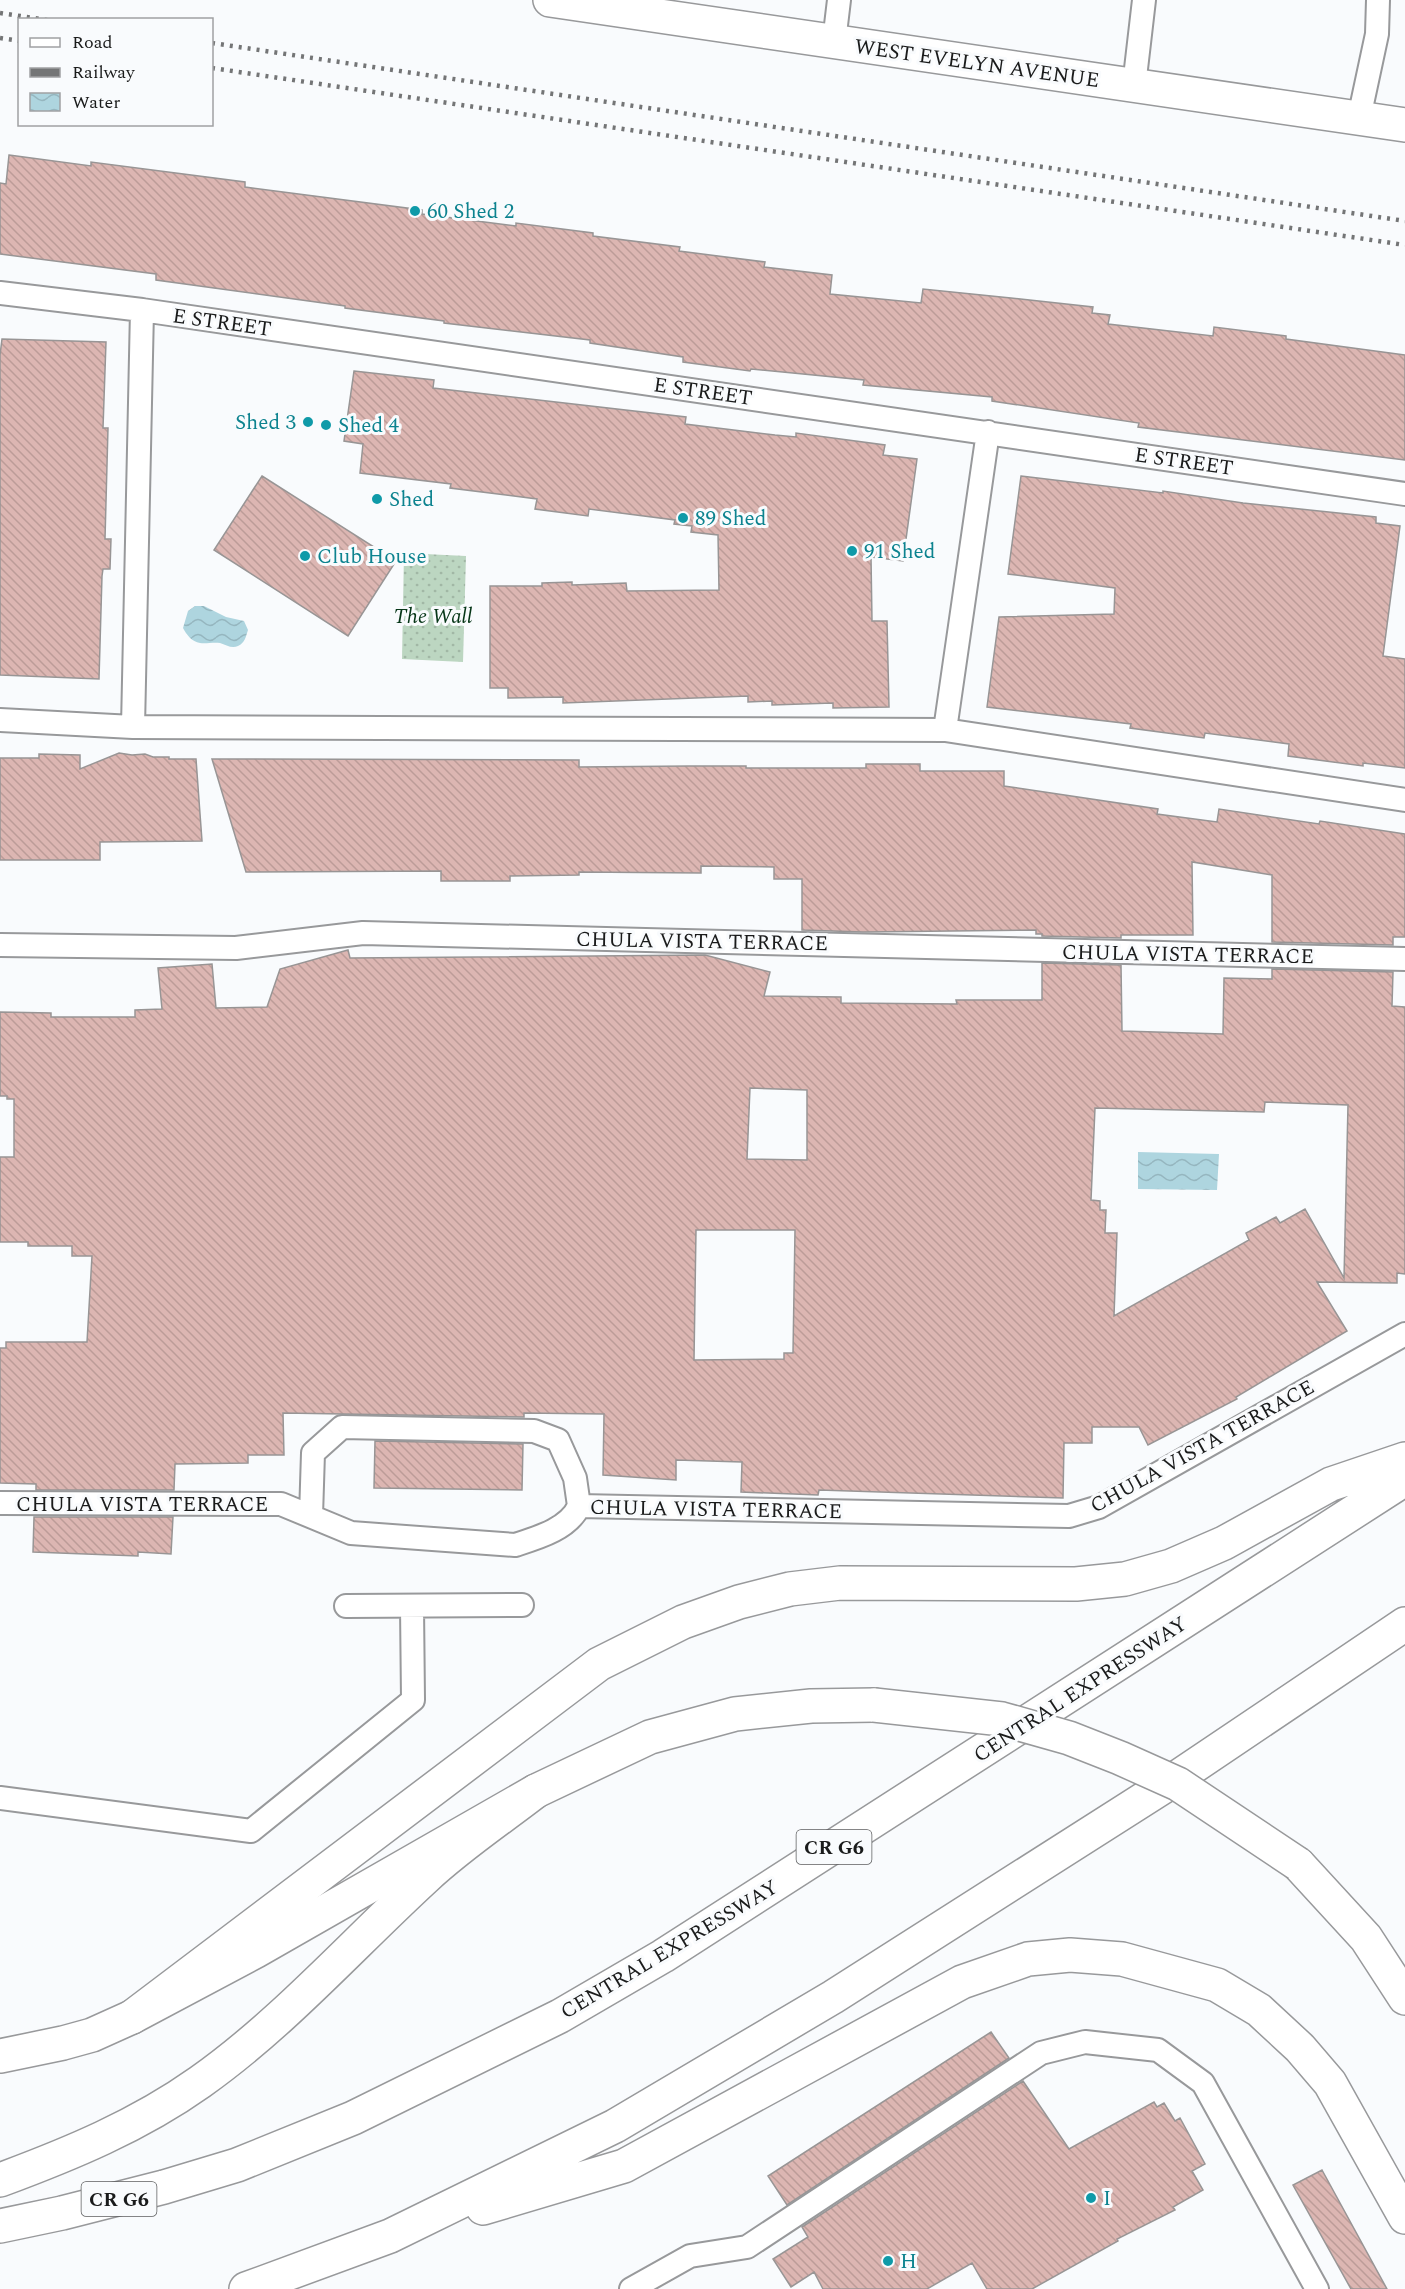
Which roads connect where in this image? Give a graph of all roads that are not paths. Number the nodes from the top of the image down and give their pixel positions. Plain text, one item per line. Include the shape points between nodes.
1 (550, 0) edge
2 (839, 0) edge
3 (1144, 0) edge
4 (1378, 0) edge
5 (834, 42) junction
6 (1134, 86) junction
7 (1359, 118) junction
8 (1405, 125) edge
9 (0, 293) edge
10 (142, 310) junction
11 (988, 432) junction
12 (1405, 494) edge
13 (0, 720) edge
14 (133, 727) junction
15 (945, 730) junction
16 (1405, 800) edge
17 (0, 945) edge
18 (1405, 959) edge
19 (1405, 1334) edge
20 (1405, 1459) edge
21 (1405, 1479) edge
22 (0, 1503) edge
23 (579, 1506) junction
24 (311, 1516) junction
25 (522, 1605) dead end
26 (346, 1606) dead end
27 (412, 1607) junction
28 (1405, 1624) edge
29 (536, 1791) junction
30 (0, 1798) edge
31 (1405, 1998) edge
32 (132, 2017) junction
33 (0, 2056) edge
34 (0, 2180) edge
35 (1405, 2217) edge
36 (0, 2226) edge
37 (390, 2236) junction
38 (659, 2282) edge
39 (246, 2289) edge
40 (631, 2289) edge
41 (1317, 2289) edge

1 - 5 main road, WEST EVELYN AVENUE
2 - 5 lane
3 - 6 lane
4 - 7 lane via 1377,34
5 - 6 main road, WEST EVELYN AVENUE
6 - 7 main road, WEST EVELYN AVENUE
7 - 8 main road, WEST EVELYN AVENUE
9 - 10 lane, E STREET
10 - 11 lane, E STREET
10 - 14 lane
11 - 12 lane, E STREET
11 - 15 lane
13 - 14 lane
14 - 15 lane
15 - 16 lane
17 - 18 lane, CHULA VISTA TERRACE via 236,948 363,933
19 - 23 lane, CHULA VISTA TERRACE via 1099,1507 1070,1516
20 - 32 main road via 1331,1484 1224,1543 1171,1566 1125,1578 1076,1584 840,1583 789,1589 683,1622 599,1664
21 - 36 main road, CENTRAL EXPRESSWAY / CR G6 via 673,1950 560,2016 353,2118 237,2165 164,2187
22 - 24 lane, CHULA VISTA TERRACE via 281,1504
23 - 24 lane, CHULA VISTA TERRACE via 574,1517 540,1537 514,1545 351,1533
23 - 24 lane via 575,1478 558,1440 534,1431 342,1427 313,1453
25 - 27 lane
26 - 27 lane
27 - 30 lane via 413,1700 252,1831
28 - 37 main road via 1169,1783 833,1997 615,2126
29 - 31 main road, bridge via 650,1737 735,1714 811,1706 874,1705 1002,1719 1069,1738 1178,1784 1298,1864 1366,1938
29 - 32 main road
29 - 34 main road via 427,1876 245,2047 200,2082 113,2134
32 - 33 main road via 92,2035
35 - 37 main road via 1330,2083 1259,2010 1217,1984 1122,1959 1070,1955 1028,1959 962,1982 624,2166
37 - 39 main road
38 - 40 lane
38 - 41 lane via 690,2256 747,2247 1041,2053 1085,2042 1158,2050 1203,2083

